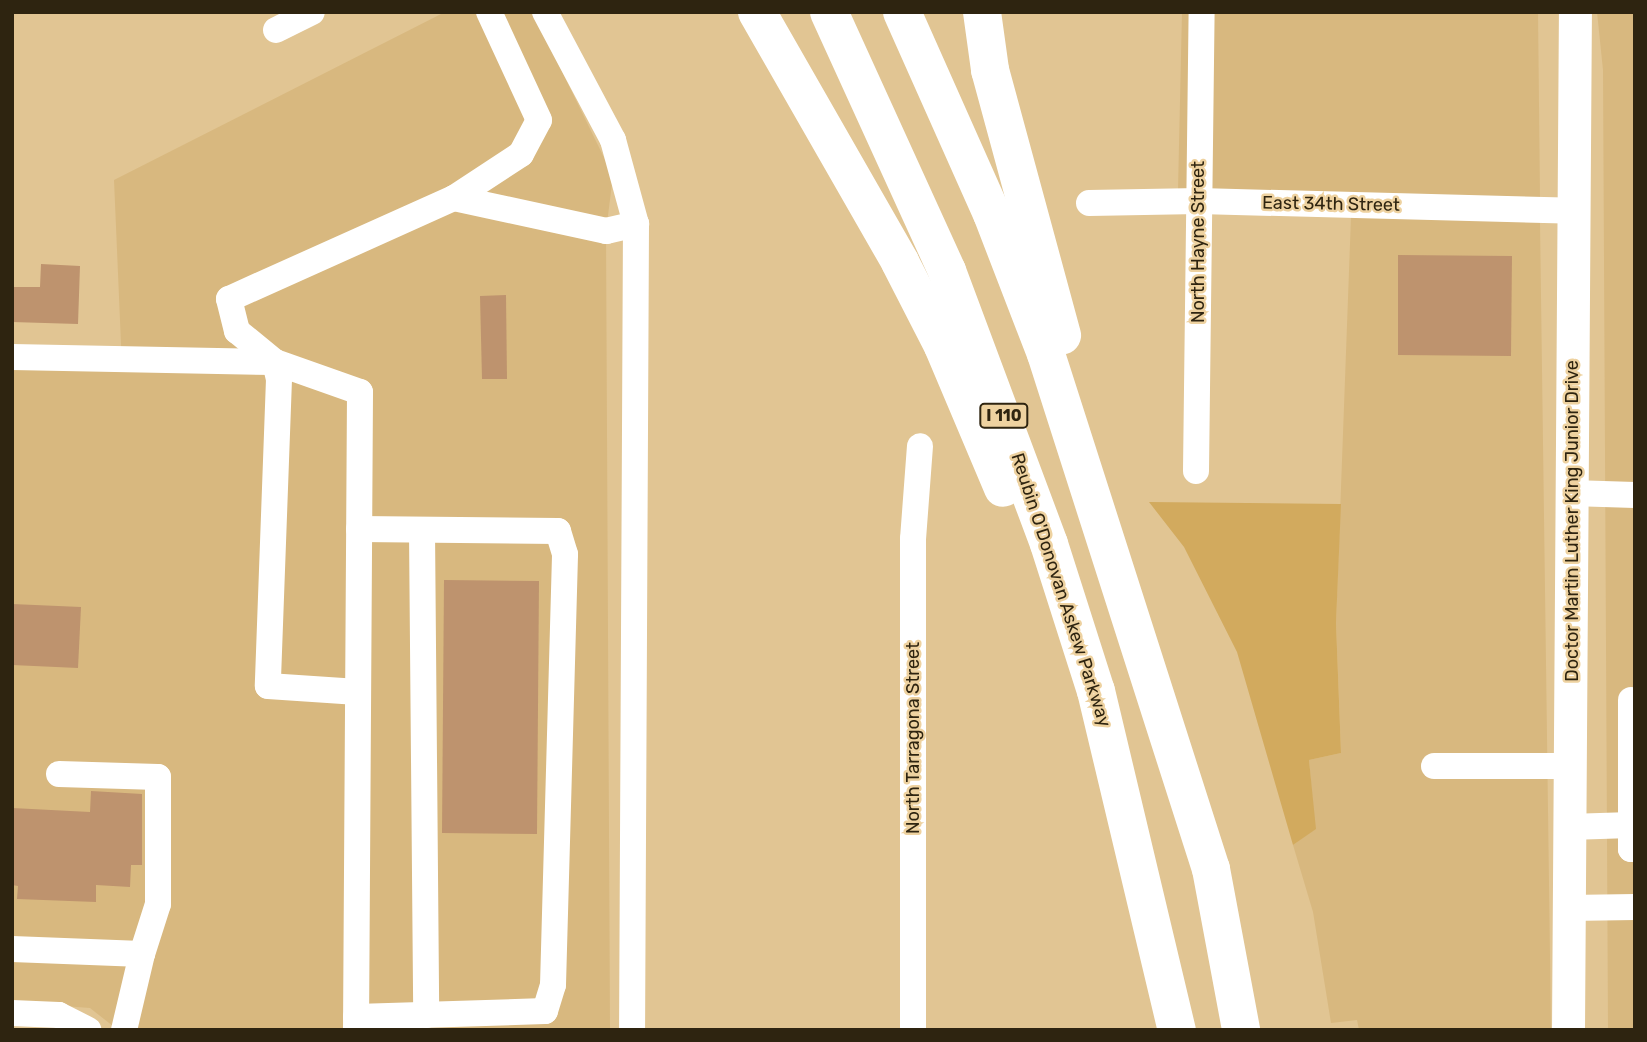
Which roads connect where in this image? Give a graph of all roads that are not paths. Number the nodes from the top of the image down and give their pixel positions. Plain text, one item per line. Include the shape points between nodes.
1 (312, 12) edge
2 (489, 12) edge
3 (545, 12) edge
4 (757, 12) edge
5 (829, 12) edge
6 (902, 12) edge
7 (982, 12) edge
8 (1202, 12) edge
9 (1575, 12) edge
10 (276, 30) dead end
11 (454, 198) junction
12 (1199, 201) junction
13 (1089, 203) dead end
14 (1574, 211) junction
15 (636, 224) junction
16 (12, 358) edge
17 (275, 362) junction
18 (1067, 417) junction
19 (920, 446) dead end
20 (1196, 471) dead end
21 (1572, 493) junction
22 (1635, 495) edge
23 (359, 529) junction
24 (422, 530) junction
25 (358, 692) junction
26 (1631, 700) dead end
27 (1434, 766) dead end
28 (1570, 766) junction
29 (59, 774) dead end
30 (1633, 788) edge
31 (1569, 827) junction
32 (1633, 837) edge
33 (1132, 838) junction
34 (1635, 907) edge
35 (1569, 908) junction
36 (12, 950) edge
37 (142, 954) junction
38 (12, 1013) edge
39 (426, 1015) junction
40 (356, 1023) edge
41 (88, 1030) edge
42 (124, 1030) edge
43 (632, 1030) edge
44 (913, 1030) edge
45 (1177, 1030) edge
46 (1241, 1030) edge
47 (1568, 1030) edge

1 - 10 street
2 - 11 street via 539,120 521,153
3 - 15 street via 613,141
4 - 33 highway via 943,346 1013,512
5 - 33 highway, Reubin O'Donovan Askew Parkway / I 110 via 947,271 1002,410 1096,691
6 - 18 highway via 992,214
7 - 18 highway via 990,70 1066,349
8 - 12 street, North Hayne Street
9 - 14 main road, Doctor Martin Luther King Junior Drive
11 - 15 street via 606,231
11 - 17 street via 229,299 237,331
12 - 13 street, East 34th Street
12 - 14 street, East 34th Street
12 - 20 street, North Hayne Street
14 - 21 main road, Doctor Martin Luther King Junior Drive
15 - 43 street
16 - 17 street
17 - 23 street via 360,392
17 - 25 street via 279,379 268,686
18 - 46 highway via 1211,869
19 - 44 street, North Tarragona Street via 913,539
21 - 22 street
21 - 28 main road, Doctor Martin Luther King Junior Drive
23 - 24 street
23 - 25 street
24 - 39 street
24 - 39 street via 558,531 565,554 553,985 544,1011
25 - 40 street
26 - 30 street
27 - 28 street
28 - 31 main road, Doctor Martin Luther King Junior Drive
29 - 37 street via 158,777 158,904
30 - 32 street
31 - 32 street
31 - 35 main road, Doctor Martin Luther King Junior Drive
33 - 45 highway, Reubin O'Donovan Askew Parkway / I 110
34 - 35 street
35 - 47 main road, Doctor Martin Luther King Junior Drive
36 - 37 street
37 - 42 street
38 - 41 street via 59,1016
39 - 40 street

